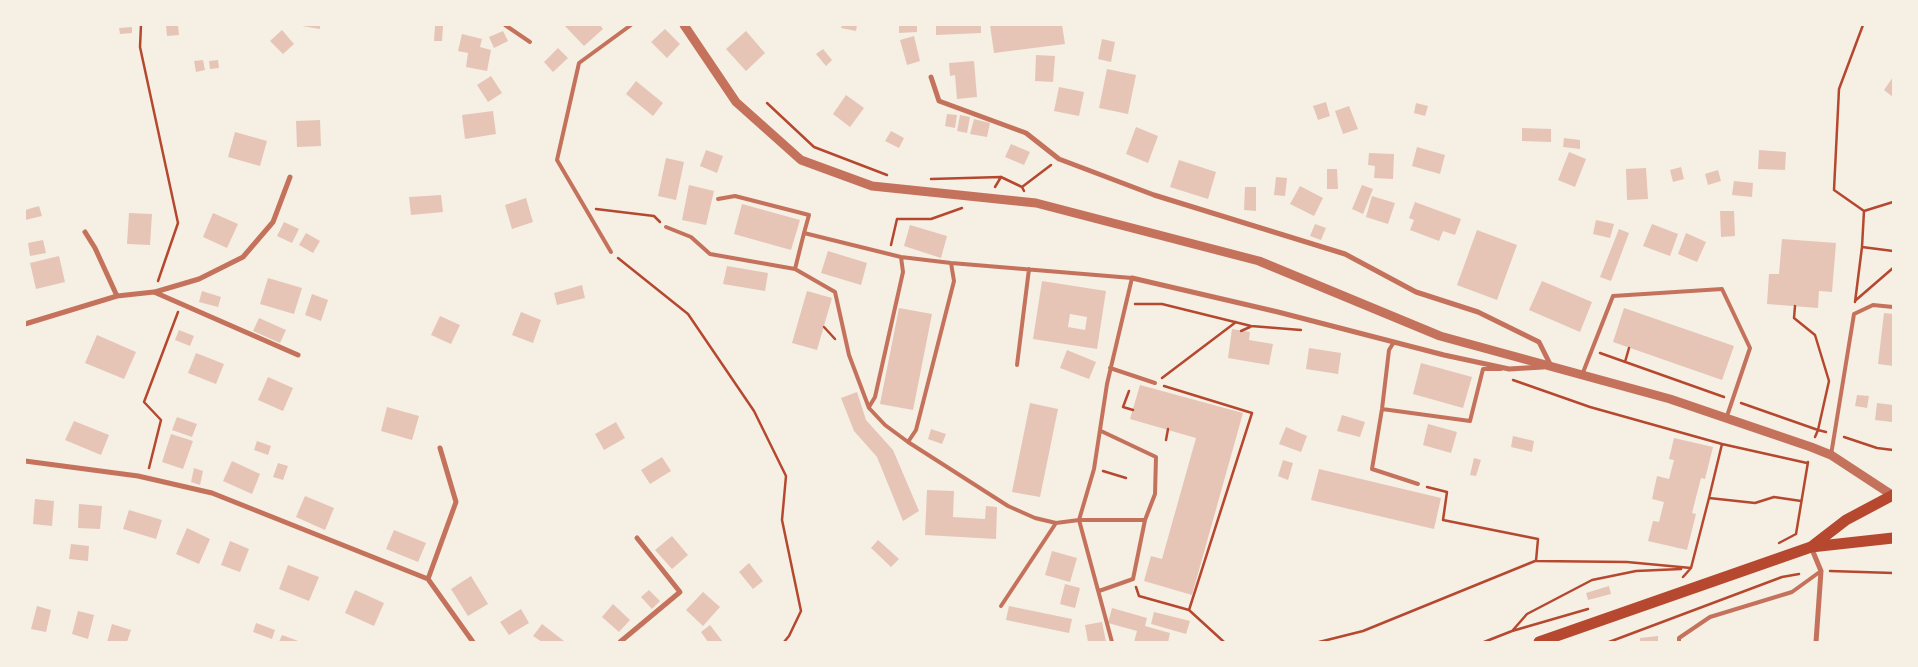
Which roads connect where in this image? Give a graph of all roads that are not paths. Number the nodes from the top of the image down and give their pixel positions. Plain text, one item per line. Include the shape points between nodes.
1 (506, 25) edge
2 (631, 25) edge
3 (684, 25) edge
4 (530, 42) dead end
5 (931, 77) dead end
6 (290, 177) dead end
7 (718, 199) dead end
8 (666, 227) road end
9 (85, 232) dead end
10 (804, 233) junction
11 (611, 252) road end
12 (901, 256) junction
13 (951, 263) junction
14 (1029, 268) junction
15 (795, 269) junction
16 (1132, 278) junction
17 (154, 292) junction
18 (117, 296) junction
19 (1893, 307) edge
20 (25, 324) edge
21 (1394, 342) junction
22 (298, 354) dead end
23 (1017, 365) dead end
24 (1551, 367) junction
25 (1110, 368) junction
26 (1510, 368) junction
27 (1582, 375) junction
28 (1155, 383) road end
29 (869, 408) junction
30 (1382, 409) junction
31 (1726, 418) junction
32 (1101, 431) junction
33 (908, 442) junction
34 (440, 448) dead end
35 (1831, 455) junction
36 (25, 461) edge
37 (1418, 484) road end
38 (1893, 495) edge
39 (1079, 520) junction
40 (1145, 520) junction
41 (1056, 523) junction
42 (637, 538) dead end
43 (1893, 538) edge
44 (1811, 547) junction
45 (1820, 571) junction
46 (428, 579) junction
47 (1099, 591) junction
48 (1001, 606) dead end
49 (473, 642) edge
50 (620, 642) edge
51 (1112, 642) edge
52 (1539, 642) edge
53 (1679, 642) edge
54 (1816, 642) edge

1 - 4 lane
2 - 11 lane via 579,63 557,160
3 - 24 street via 736,102 801,160 872,186 1036,203 1258,261 1440,336
5 - 24 street via 939,101 1026,133 1059,158 1154,194 1345,254 1416,292 1478,312 1539,342
6 - 17 street via 273,222 243,257 199,278
7 - 10 lane via 735,196 808,215
8 - 15 lane via 691,237 710,254
9 - 18 street
10 - 12 lane
10 - 15 lane
12 - 13 lane
12 - 29 lane via 903,272 875,397
13 - 14 lane
13 - 33 lane via 954,280 916,430
14 - 16 lane
14 - 23 lane
15 - 29 lane via 835,292 849,355
16 - 21 street
16 - 25 lane
17 - 18 street
17 - 22 street
18 - 20 street
19 - 35 lane via 1873,305 1854,314
21 - 26 street
21 - 30 lane via 1389,350
24 - 26 street
24 - 27 street
25 - 28 lane
25 - 32 lane
26 - 30 lane via 1483,369 1470,422
27 - 31 street
27 - 31 lane via 1612,296 1722,289 1750,348
29 - 33 lane
30 - 37 lane via 1372,469
31 - 35 street
32 - 39 lane
32 - 40 lane via 1156,457 1155,494
33 - 41 lane via 1008,506
34 - 46 street via 456,502
35 - 38 street
36 - 46 street via 146,478 212,493
38 - 44 main road via 1846,520
39 - 40 lane
39 - 41 lane
39 - 47 lane
40 - 47 lane via 1133,579
41 - 48 lane
42 - 50 street via 680,592
43 - 44 main road
44 - 45 street
44 - 52 main road
45 - 53 lane via 1792,592 1710,617 1679,638
45 - 54 street
46 - 49 street
47 - 51 lane

